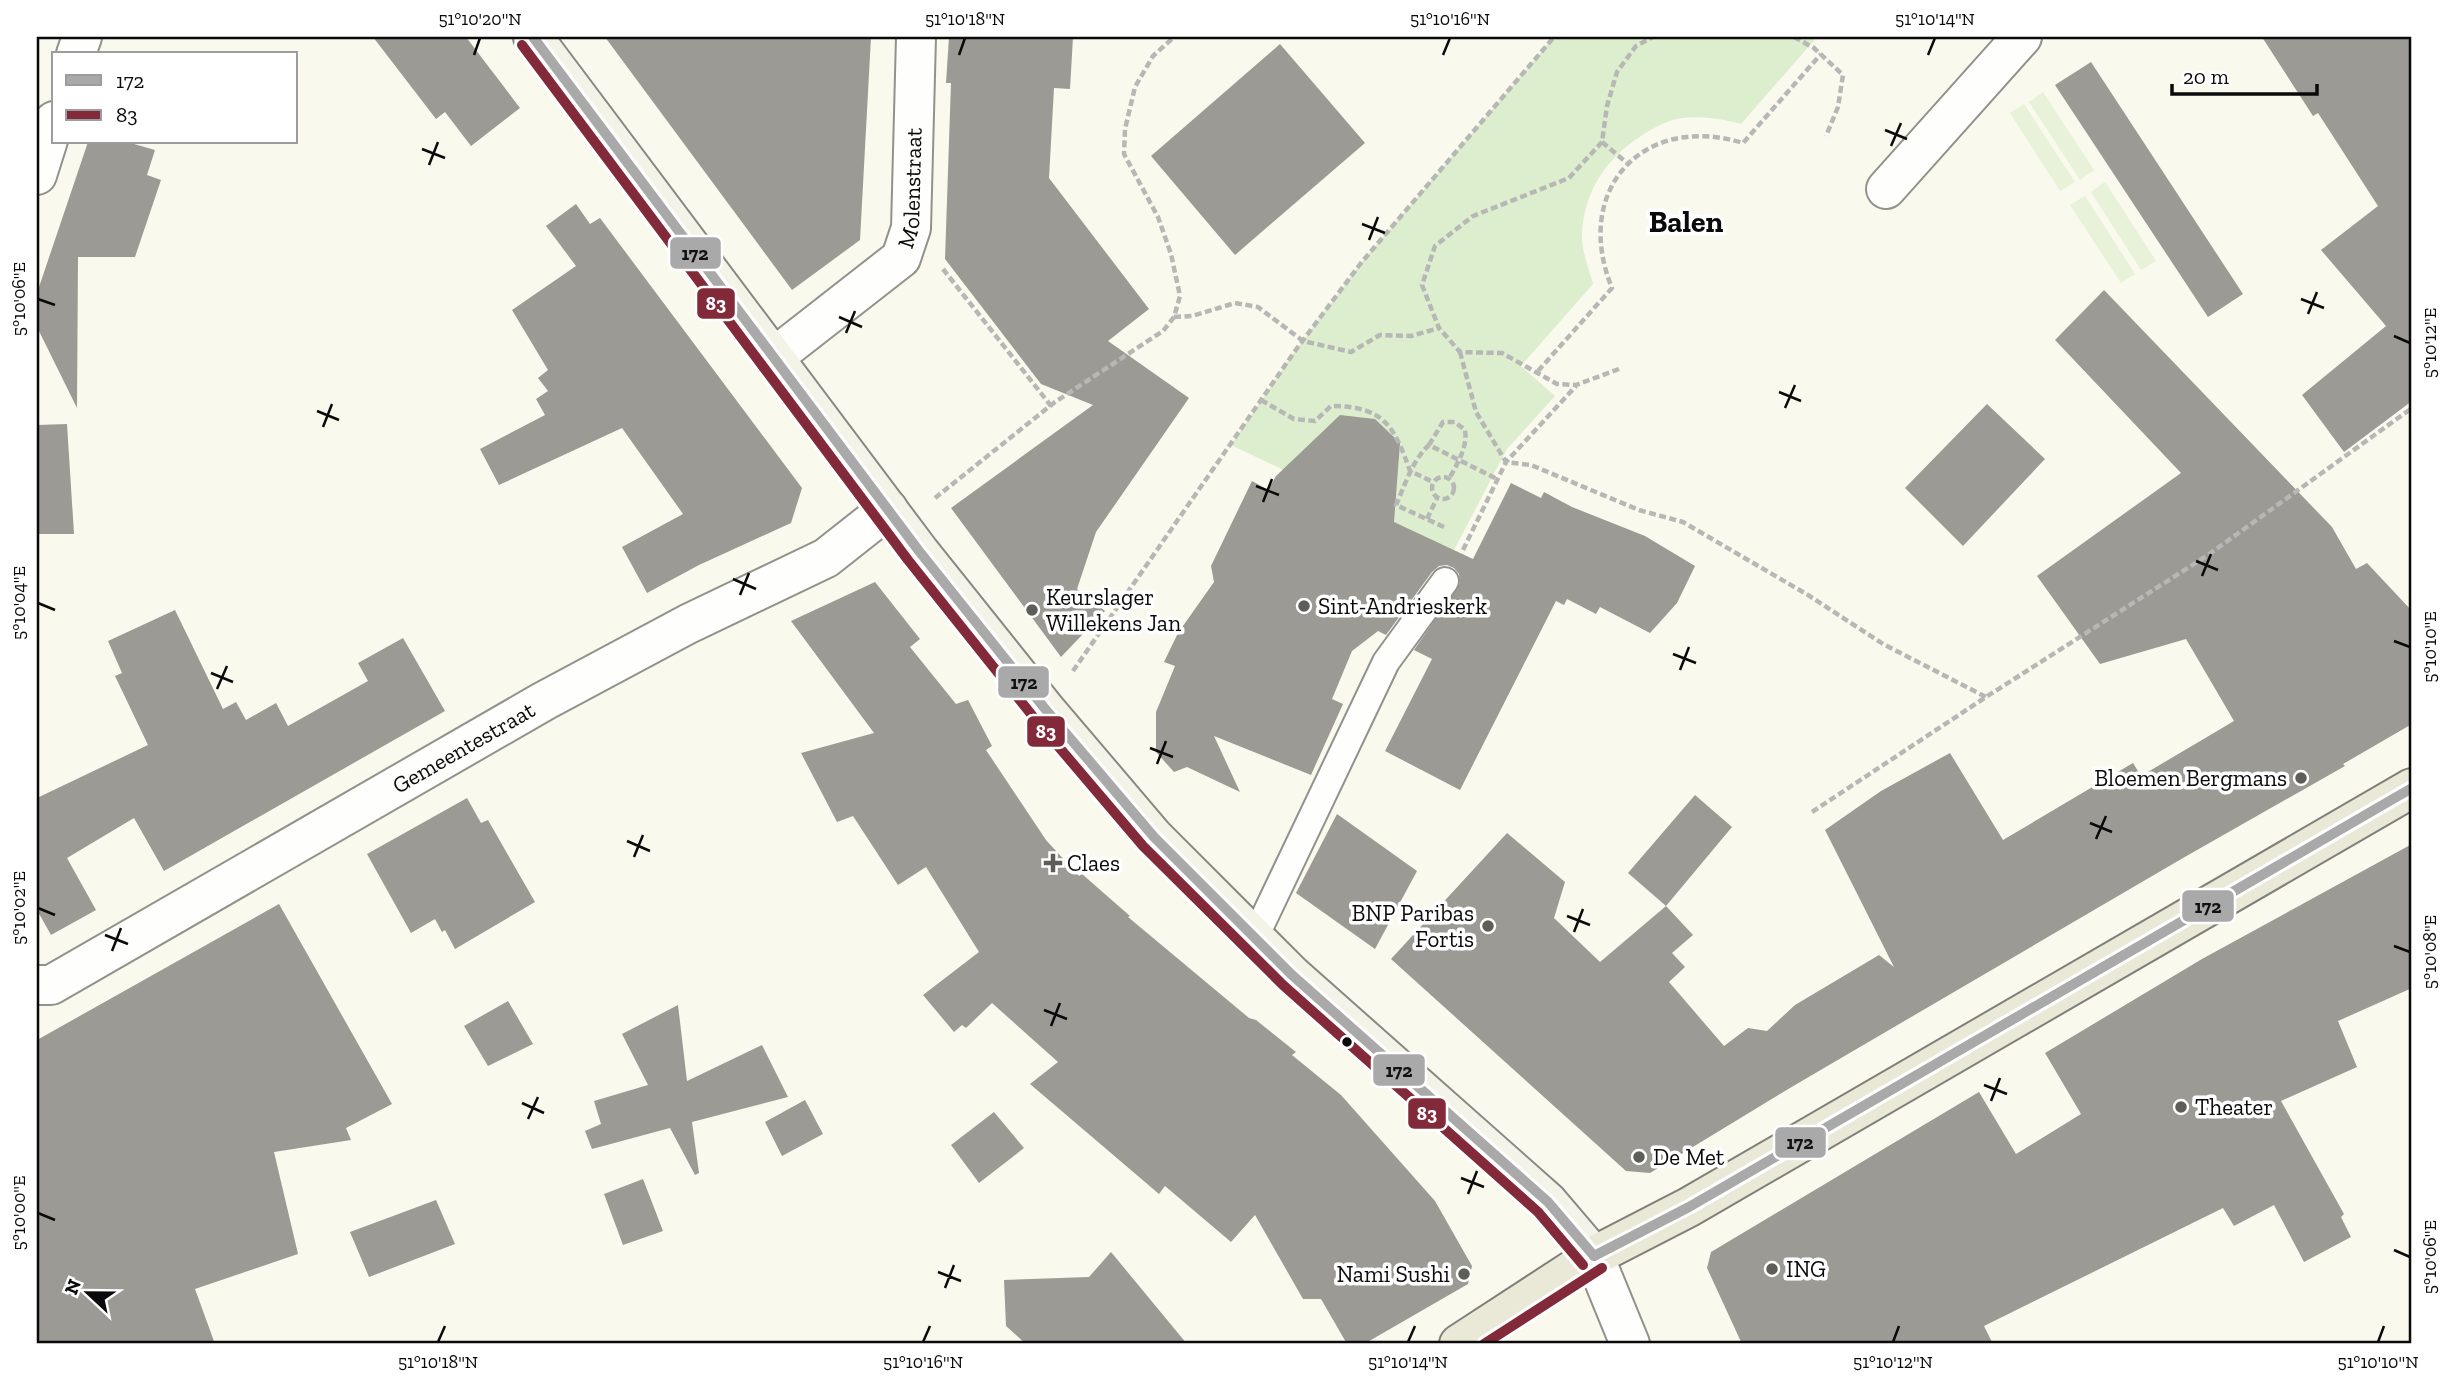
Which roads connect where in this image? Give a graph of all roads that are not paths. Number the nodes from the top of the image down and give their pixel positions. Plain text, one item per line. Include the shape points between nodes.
1 (533, 37) edge
2 (916, 37) edge
3 (2022, 37) edge
4 (52, 127) edge
5 (37, 175) edge
6 (1886, 189) dead end
7 (773, 358) junction
8 (895, 517) junction
9 (1445, 581) road end
10 (2412, 788) edge
11 (1254, 939) junction
12 (37, 985) edge
13 (1594, 1256) junction
14 (1459, 1344) edge
15 (1630, 1344) edge

1 - 7 main road
2 - 7 street, Molenstraat via 911,228 901,258
3 - 6 street
4 - 5 street
7 - 8 main road
8 - 11 main road via 1046,710 1154,837
8 - 12 street, Gemeentestraat via 826,558 688,624 544,701 51,985
9 - 11 lane via 1386,662
10 - 13 main road via 1701,1200
11 - 13 main road via 1548,1202
13 - 14 main road
13 - 15 street

